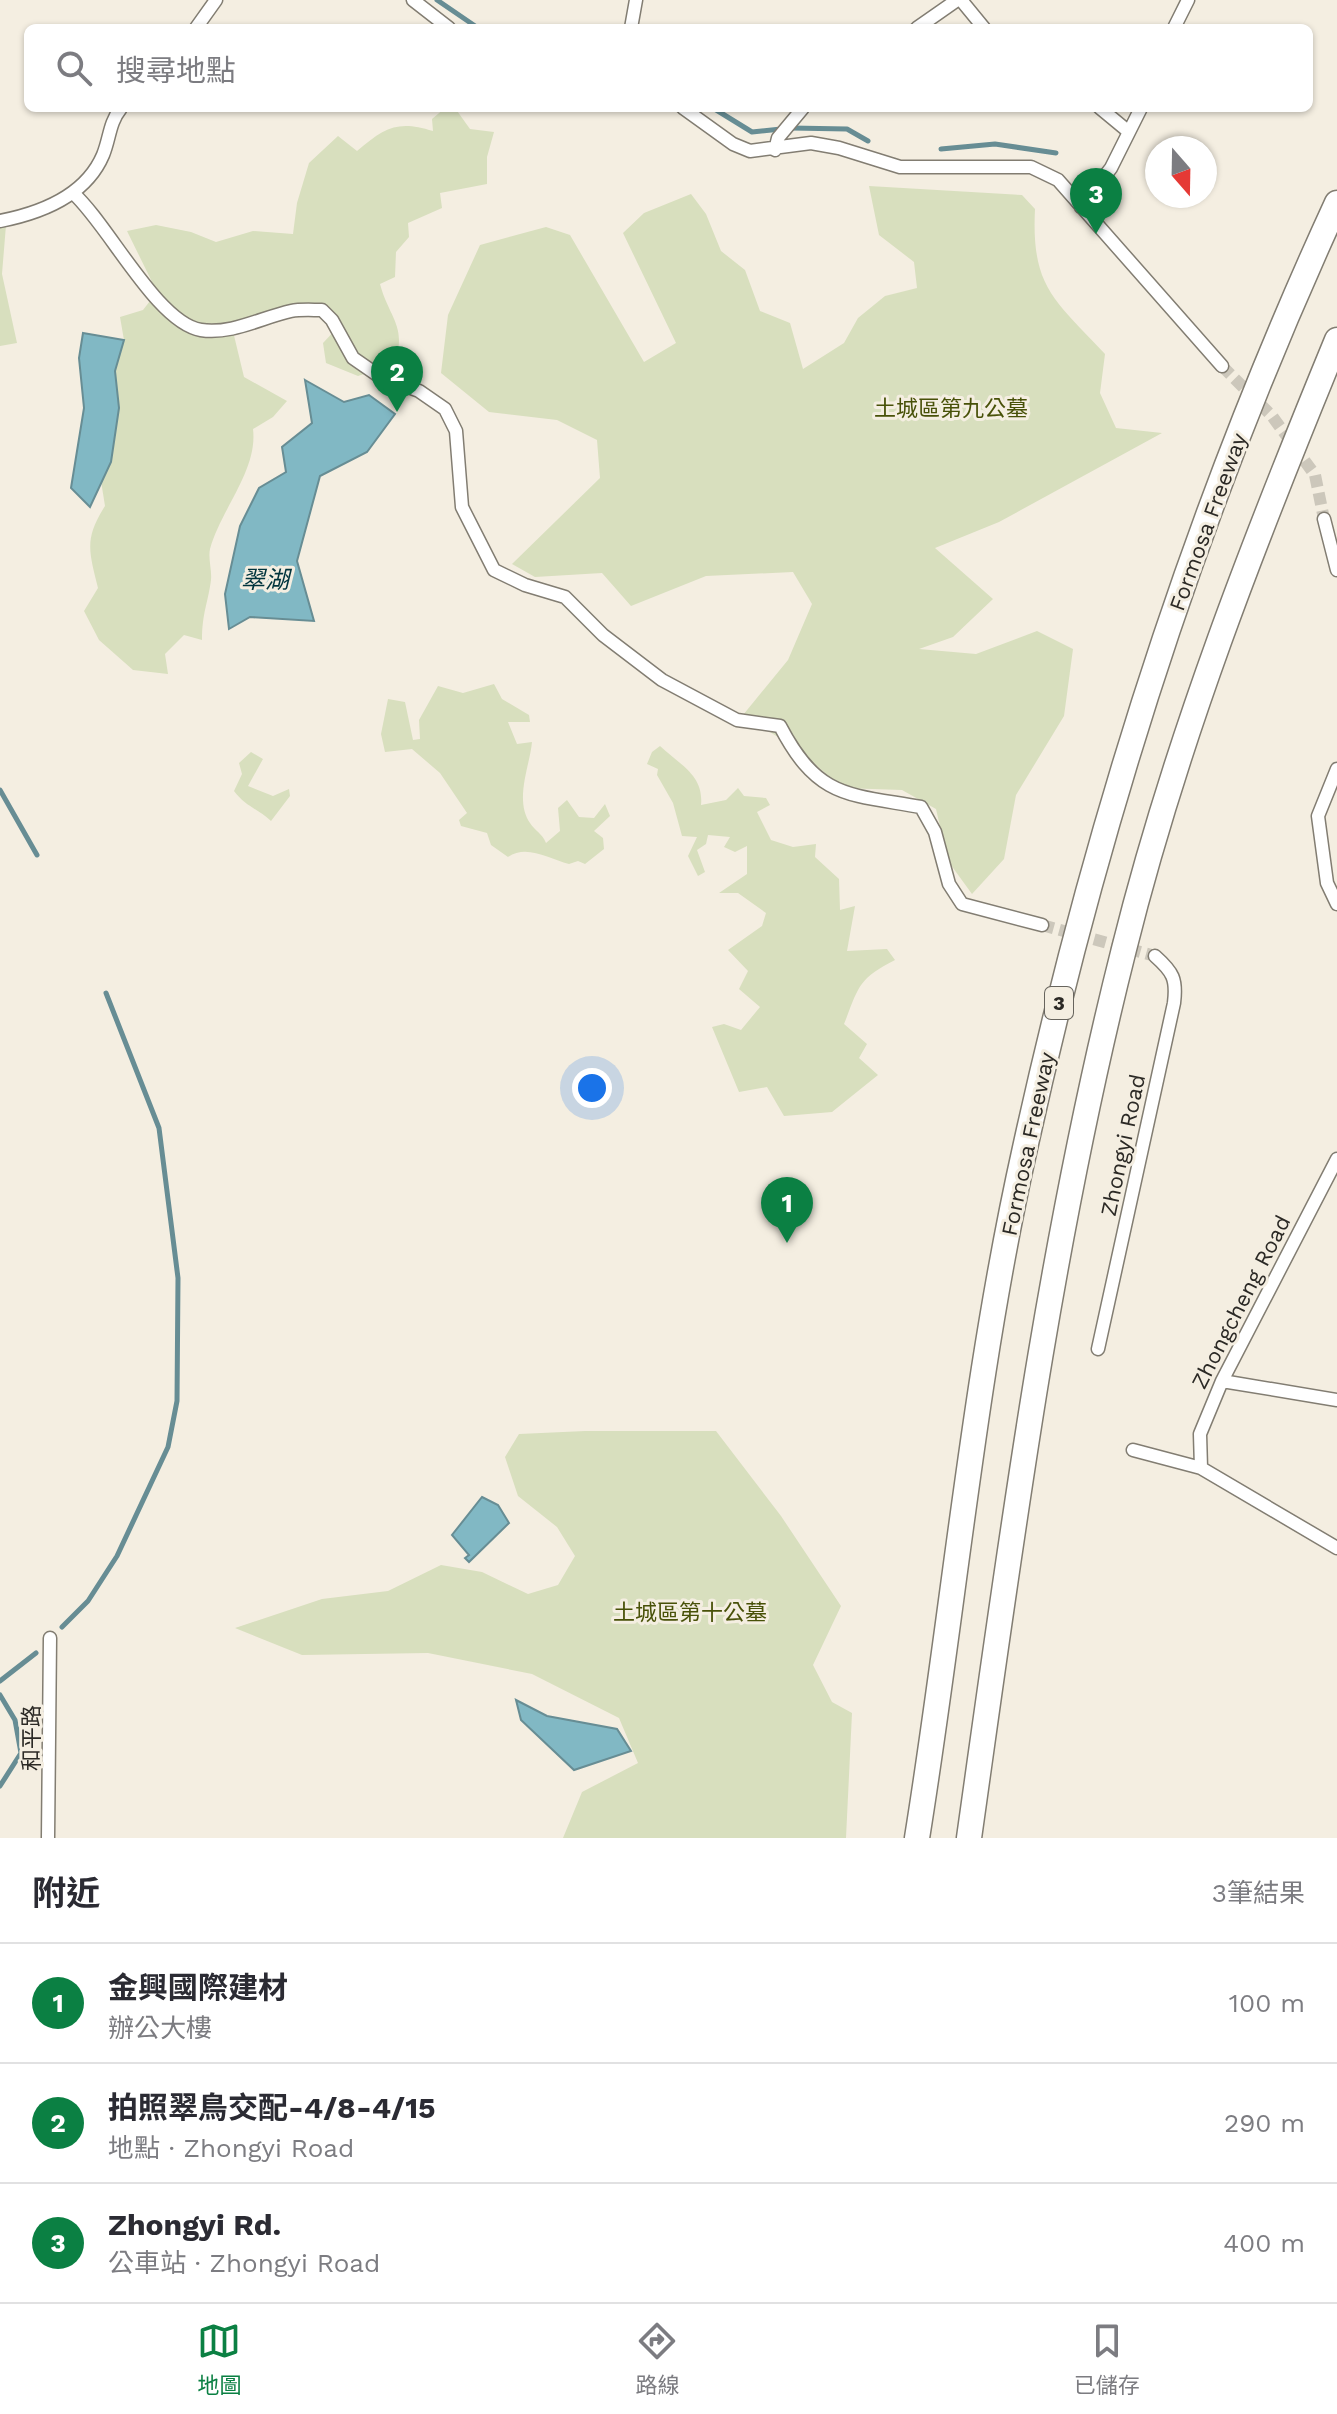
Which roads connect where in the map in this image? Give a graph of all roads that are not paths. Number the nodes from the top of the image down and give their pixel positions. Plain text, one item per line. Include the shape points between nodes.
1 (216, 0) edge
2 (413, 0) edge
3 (636, 0) edge
4 (959, 0) edge
5 (1188, 0) edge
6 (199, 24) edge
7 (444, 24) edge
8 (632, 24) edge
9 (923, 24) edge
10 (980, 24) edge
11 (1176, 24) edge
12 (119, 112) edge
13 (689, 112) edge
14 (800, 112) edge
15 (1105, 112) edge
16 (1139, 112) edge
17 (1129, 132) junction
18 (776, 144) junction
19 (73, 193) junction
20 (1337, 203) edge
21 (1081, 207) junction
22 (0, 221) edge
23 (1337, 340) edge
24 (1222, 366) tunnel mouth
25 (1324, 519) tunnel mouth
26 (1337, 570) edge
27 (1337, 769) edge
28 (1337, 904) edge
29 (1042, 925) tunnel mouth
30 (1155, 956) tunnel mouth
31 (1337, 1159) edge
32 (1098, 1349) dead end
33 (1222, 1381) junction
34 (1337, 1400) edge
35 (1133, 1450) dead end
36 (1201, 1468) junction
37 (1337, 1548) edge
38 (50, 1638) dead end
39 (48, 1838) edge
40 (917, 1838) edge
41 (969, 1838) edge

1 - 6 street
2 - 7 street
3 - 8 street
4 - 9 street
4 - 10 street
5 - 11 street
12 - 19 street via 97,169
13 - 18 street via 750,151
14 - 18 street
15 - 17 street
16 - 17 street
17 - 21 street via 1111,168
18 - 21 street via 839,148 900,167 1031,167 1058,180
19 - 22 street
19 - 29 street via 144,284 176,317 201,330 322,310 353,358 445,409 456,431 462,507 494,570 565,597 603,635 662,680 737,720 780,726 795,755 826,786 859,799 921,807 935,832 949,884 962,904
20 - 40 highway, Formosa Freeway / 3 via 1207,517 1076,932 1024,1151 971,1444
21 - 24 street
23 - 41 highway via 1260,526 1185,738 1124,947 1068,1199 1021,1475
25 - 26 street
27 - 28 street via 1318,816 1327,883
30 - 32 street, Zhongyi Road via 1172,971 1174,1003
31 - 33 street, Zhongcheng Road
33 - 34 street
33 - 36 street, Zhongcheng Road via 1200,1434
35 - 36 street
36 - 37 street
38 - 39 street, 和平路

